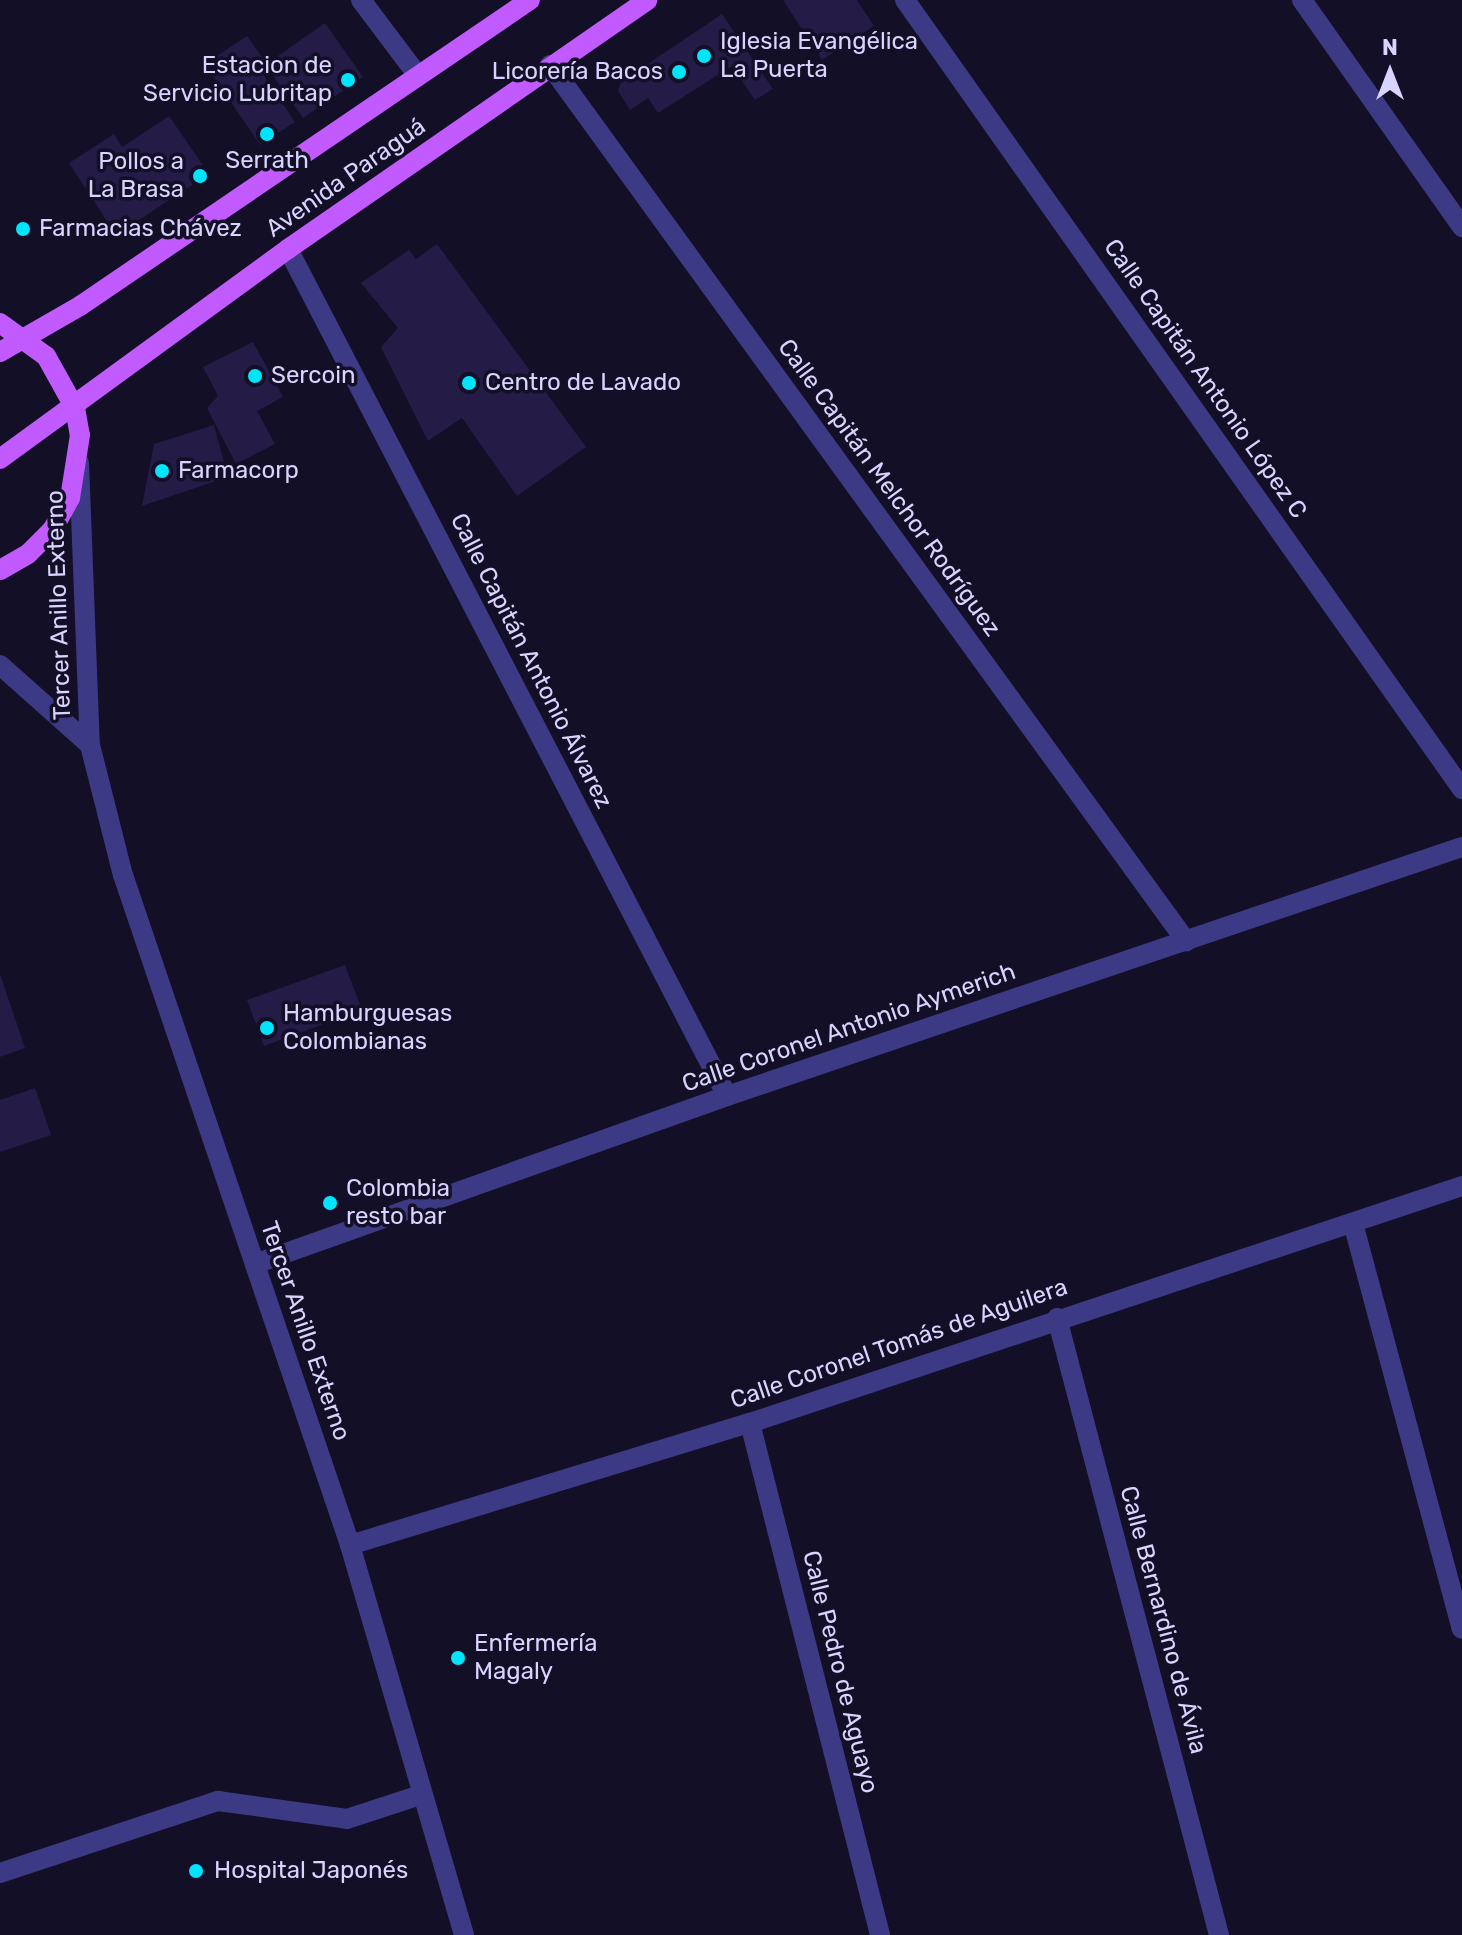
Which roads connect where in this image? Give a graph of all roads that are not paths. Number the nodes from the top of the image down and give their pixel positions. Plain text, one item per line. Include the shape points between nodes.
1 (361, 0) edge
2 (530, 0) edge
3 (647, 0) edge
4 (905, 0) edge
5 (1302, 0) edge
6 (550, 65) junction
7 (416, 73) junction
8 (1462, 227) edge
9 (288, 249) junction
10 (0, 323) edge
11 (25, 336) junction
12 (0, 352) edge
13 (75, 408) junction
14 (0, 459) edge
15 (79, 463) junction
16 (0, 570) edge
17 (0, 665) edge
18 (90, 745) junction
19 (1462, 789) edge
20 (1462, 847) edge
21 (1186, 941) junction
22 (727, 1096) junction
23 (1462, 1186) edge
24 (1353, 1223) junction
25 (255, 1264) junction
26 (1057, 1318) junction
27 (750, 1423) junction
28 (350, 1545) junction
29 (1462, 1629) edge
30 (420, 1795) junction
31 (0, 1873) edge
32 (464, 1935) edge
33 (880, 1935) edge
34 (1219, 1935) edge

1 - 7 street
2 - 7 main road, Avenida Paraguá
3 - 6 main road, Avenida Paraguá
4 - 19 street, Calle Capitán Antonio López C
5 - 8 street
6 - 9 main road, Avenida Paraguá
6 - 21 street, Calle Capitán Melchor Rodríguez
7 - 11 main road, Avenida Paraguá via 80,306
9 - 13 main road, Avenida Paraguá
9 - 22 street, Calle Capitán Antonio Álvarez
10 - 11 main road
11 - 12 main road, Avenida Paraguá
11 - 13 main road via 46,356
13 - 14 main road, Avenida Paraguá
13 - 15 main road
15 - 16 main road via 70,498 53,529 28,554
15 - 18 street, Tercer Anillo Externo
17 - 18 street, Tercer Anillo Externo
18 - 25 street, Tercer Anillo Externo via 123,875
20 - 21 street, Calle Coronel Antonio Aymerich
21 - 22 street, Calle Coronel Antonio Aymerich
22 - 25 street, Calle Coronel Antonio Aymerich
23 - 24 street, Calle Coronel Tomás de Aguilera
24 - 26 street, Calle Coronel Tomás de Aguilera
24 - 29 street
25 - 28 street, Tercer Anillo Externo
26 - 27 street, Calle Coronel Tomás de Aguilera
26 - 34 street, Calle Bernardino de Ávila
27 - 28 street, Calle Coronel Tomás de Aguilera
27 - 33 street, Calle Pedro de Aguayo
28 - 30 street, Tercer Anillo Externo
30 - 31 street via 347,1819 218,1801
30 - 32 street, Tercer Anillo Externo

